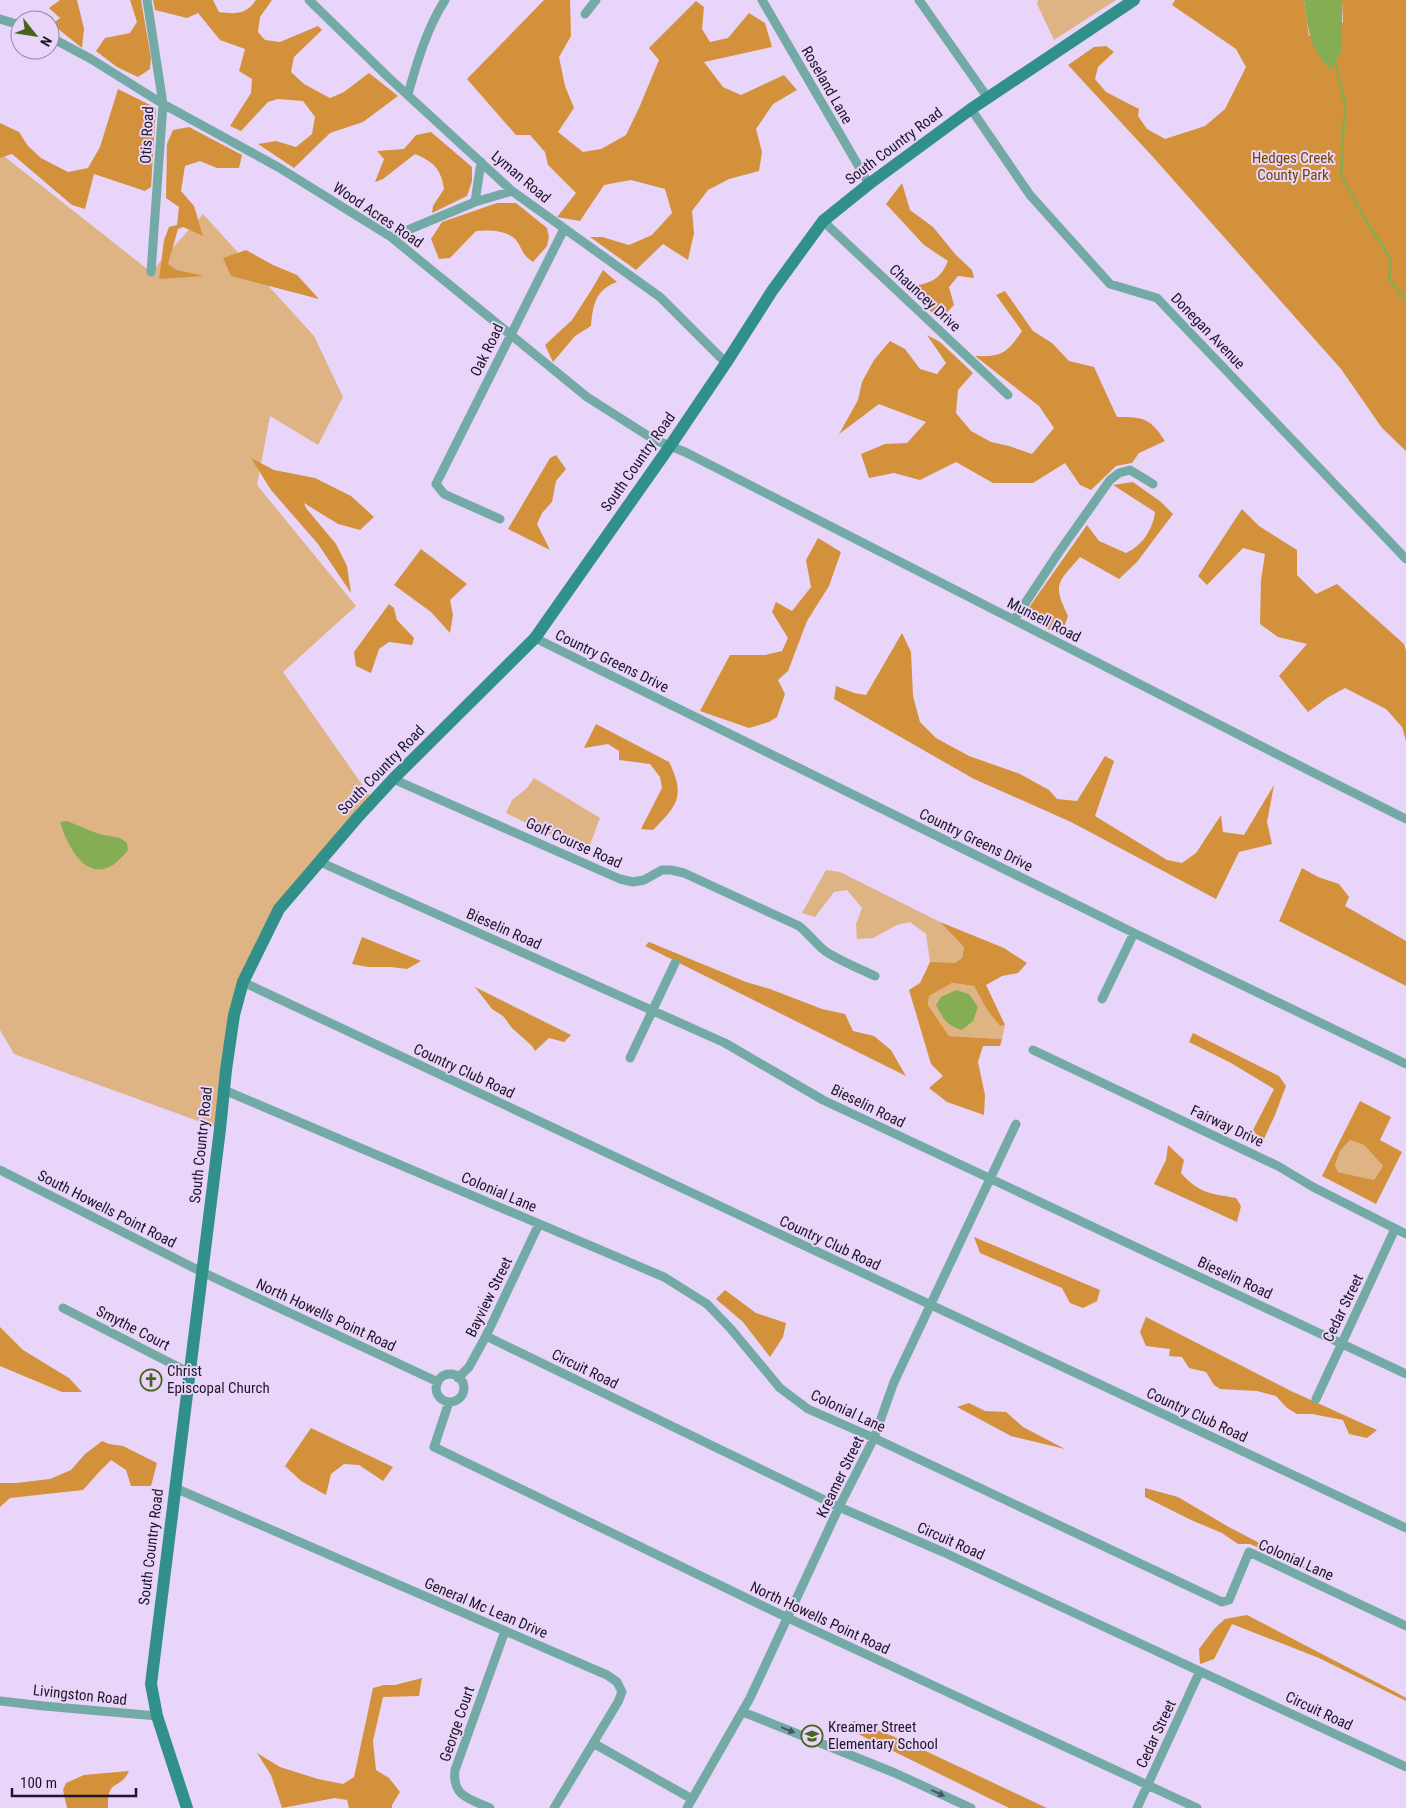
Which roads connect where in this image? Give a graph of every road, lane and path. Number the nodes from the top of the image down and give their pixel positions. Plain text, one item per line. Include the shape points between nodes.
1 (147, 0) edge
2 (309, 0) edge
3 (446, 0) edge
4 (596, 0) edge
5 (762, 0) edge
6 (918, 0) edge
7 (1134, 0) edge
8 (585, 14) dead end
9 (60, 43) edge
10 (408, 94) junction
11 (988, 98) junction
12 (163, 104) junction
13 (971, 109) junction
14 (481, 162) junction
15 (869, 184) junction
16 (512, 191) junction
17 (475, 202) junction
18 (823, 221) junction
19 (564, 229) junction
20 (391, 237) junction
21 (151, 272) dead end
22 (511, 333) junction
23 (726, 363) junction
24 (1008, 394) dead end
25 (670, 446) junction
26 (1153, 484) dead end
27 (500, 519) dead end
28 (1406, 559) edge
29 (1014, 620) junction
30 (535, 638) junction
31 (393, 779) junction
32 (1406, 818) edge
33 (320, 862) junction
34 (1134, 933) junction
35 (675, 963) dead end
36 (875, 976) dead end
37 (243, 982) junction
38 (1102, 999) dead end
39 (653, 1010) junction
40 (1033, 1050) dead end
41 (630, 1058) dead end
42 (1406, 1064) edge
43 (224, 1090) junction
44 (1016, 1124) dead end
45 (0, 1170) edge
46 (989, 1179) junction
47 (539, 1224) junction
48 (1395, 1229) junction
49 (1406, 1234) edge
50 (202, 1272) junction
51 (930, 1304) junction
52 (63, 1308) dead end
53 (486, 1336) junction
54 (1341, 1343) junction
55 (190, 1373) junction
56 (1406, 1374) edge
57 (458, 1378) junction
58 (438, 1382) junction
59 (1316, 1398) dead end
60 (449, 1402) junction
61 (874, 1438) junction
62 (174, 1488) junction
63 (839, 1507) junction
64 (1406, 1528) edge
65 (788, 1618) junction
66 (1406, 1626) edge
67 (505, 1631) junction
68 (1200, 1671) junction
69 (0, 1700) edge
70 (743, 1712) junction
71 (157, 1716) junction
72 (593, 1743) junction
73 (1406, 1767) edge
74 (1147, 1785) junction
75 (692, 1799) junction
76 (187, 1808) edge
77 (490, 1808) edge
78 (554, 1808) edge
79 (687, 1808) edge
80 (971, 1808) edge
81 (1137, 1808) edge
82 (1197, 1808) edge

1 - 12 street, Otis Road
2 - 10 street, Lyman Road
3 - 10 street via 438,11 417,62
4 - 8 street
5 - 15 street, Roseland Lane
6 - 11 street
7 - 11 main road, South Country Road
9 - 12 street, Wood Acres Road
10 - 14 street, Lyman Road
11 - 13 main road, South Country Road
12 - 20 street, Wood Acres Road via 278,167
12 - 21 street, Otis Road
13 - 15 main road, South Country Road
13 - 28 street, Donegan Avenue via 1030,195 1110,284 1157,298
14 - 16 street, Lyman Road
14 - 17 street
15 - 18 main road, South Country Road
16 - 17 street
16 - 19 street, Lyman Road
17 - 20 street
18 - 23 main road, South Country Road
18 - 24 street, Chauncey Drive
19 - 22 street, Oak Road
19 - 23 street, Lyman Road via 660,297
20 - 22 street, Wood Acres Road
22 - 25 street, Wood Acres Road via 587,396 653,439
22 - 27 street, Oak Road via 436,484 444,494
23 - 25 main road, South Country Road
25 - 29 street, Munsell Road
25 - 30 main road, South Country Road
26 - 29 street via 1130,470 1110,480
29 - 32 street, Munsell Road
30 - 31 main road, South Country Road
30 - 34 street, Country Greens Drive
31 - 33 main road, South Country Road
31 - 36 street, Golf Course Road via 620,879 644,880 662,870 684,873 799,926 823,949
33 - 37 main road, South Country Road via 279,910
33 - 39 street, Bieselin Road
34 - 38 street
34 - 42 street, Country Greens Drive
35 - 39 street
37 - 43 main road, South Country Road via 234,1015
37 - 51 street, Country Club Road
39 - 41 street
39 - 46 street, Bieselin Road via 724,1043 823,1100
40 - 48 street, Fairway Drive via 1278,1166
43 - 47 street, Colonial Lane
43 - 50 main road, South Country Road
44 - 46 street, Kreamer Street
45 - 50 street, South Howells Point Road
46 - 51 street, Kreamer Street
46 - 54 street, Bieselin Road
47 - 53 street, Bayview Street
47 - 61 street, Colonial Lane via 664,1277 693,1294 719,1316 791,1398 808,1409
48 - 49 street, Fairway Drive
48 - 54 street, Cedar Street
50 - 55 main road, South Country Road
50 - 58 street, North Howells Point Road
51 - 61 street, Kreamer Street via 894,1382
51 - 64 street, Country Club Road
52 - 55 street, Smythe Court
53 - 57 street, Bayview Street via 469,1367
53 - 63 street, Circuit Road
54 - 56 street, Bieselin Road
54 - 59 street, Cedar Street
55 - 62 main road, South Country Road
57 - 58 street via 448,1375
57 - 60 street via 463,1383 463,1392 458,1400
58 - 60 street via 438,1395
60 - 65 street, North Howells Point Road via 434,1447
61 - 63 street, Kreamer Street
61 - 66 street, Colonial Lane via 1222,1602 1229,1600 1249,1552
62 - 67 street, General Mc Lean Drive
62 - 71 main road, South Country Road via 151,1684
63 - 65 street, Kreamer Street
63 - 68 street, Circuit Road
65 - 70 street, Kreamer Street
65 - 74 street, North Howells Point Road
67 - 72 street, General Mc Lean Drive via 617,1682 622,1692
67 - 77 street, George Court via 454,1778 462,1796
68 - 73 street, Circuit Road
68 - 74 street, Cedar Street
69 - 71 street, Livingston Road
70 - 75 street, Kreamer Street
70 -> 80 street via 895,1773
71 - 76 main road, South Country Road
72 - 75 street
72 - 78 street
74 - 81 street, Cedar Street
74 - 82 street, North Howells Point Road
75 - 79 street, Kreamer Street

